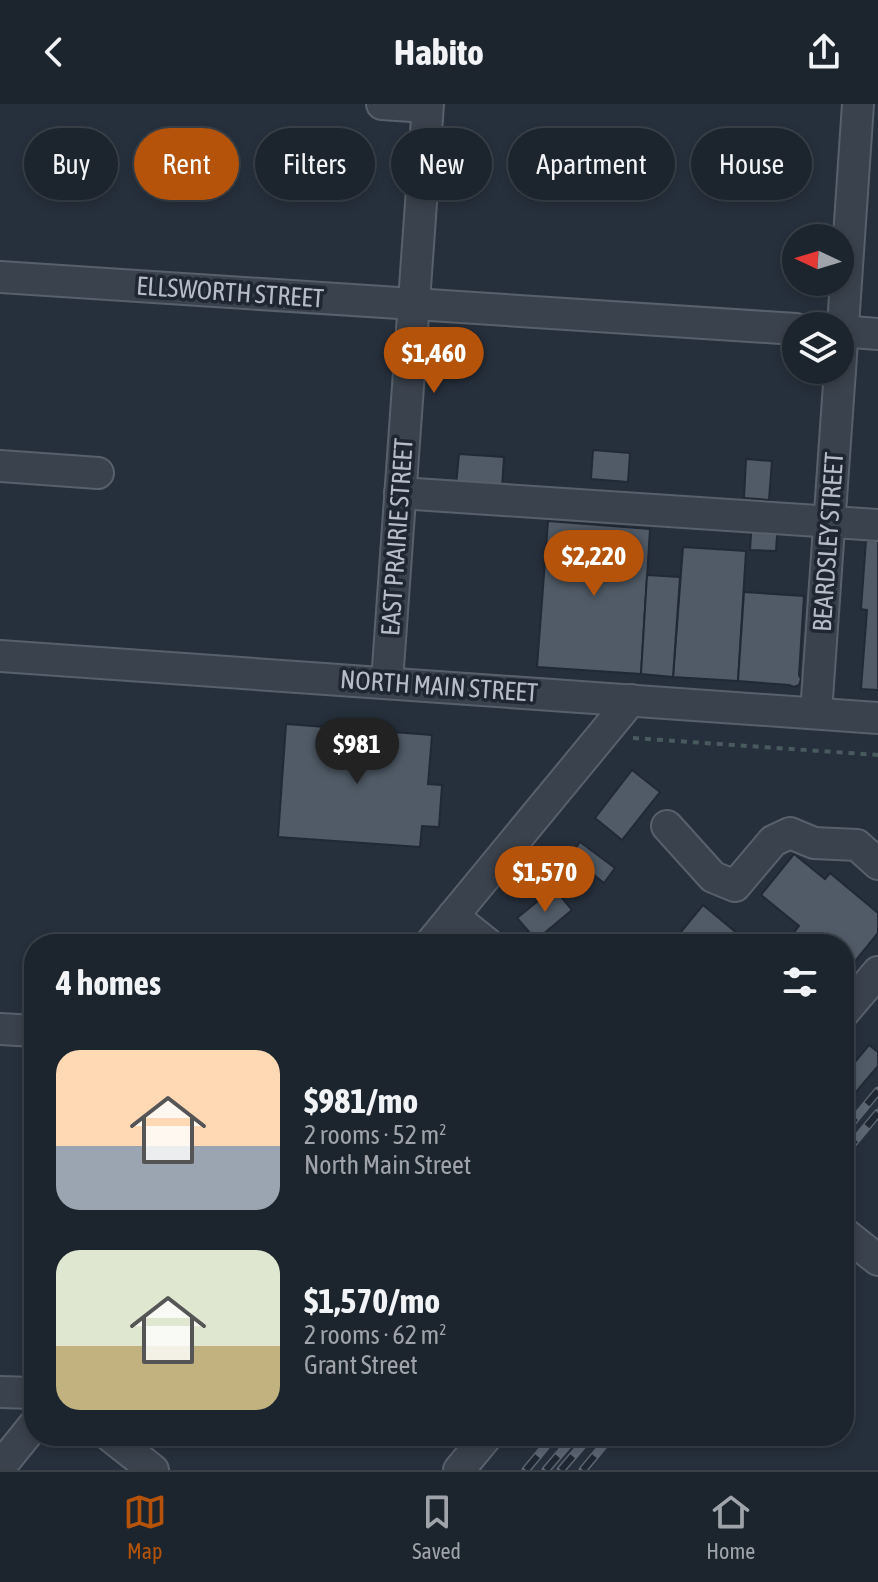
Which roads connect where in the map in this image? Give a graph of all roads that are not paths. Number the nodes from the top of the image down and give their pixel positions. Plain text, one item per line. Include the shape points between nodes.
1 (382, 104) edge
2 (858, 104) edge
3 (428, 106) edge
4 (0, 277) edge
5 (414, 303) junction
6 (842, 312) edge
7 (782, 328) edge
8 (854, 333) edge
9 (878, 334) edge
10 (839, 384) edge
11 (0, 466) edge
12 (98, 473) dead end
13 (400, 493) junction
14 (830, 522) junction
15 (878, 525) edge
16 (0, 656) edge
17 (387, 682) junction
18 (631, 700) junction
19 (816, 713) junction
20 (878, 718) edge
21 (667, 826) dead end
22 (878, 864) edge
23 (453, 916) junction
24 (438, 934) edge
25 (476, 934) edge
26 (878, 972) edge
27 (854, 1000) edge
28 (0, 1029) edge
29 (24, 1030) edge
30 (854, 1241) edge
31 (878, 1259) edge
32 (0, 1392) edge
33 (24, 1393) edge
34 (24, 1437) edge
35 (123, 1446) edge
36 (479, 1446) edge
37 (0, 1467) edge
38 (153, 1470) edge
39 (459, 1470) edge

1 - 3 street
2 - 6 street, BEARDSLEY STREET
3 - 5 street, EAST PRAIRIE STREET
4 - 5 street, ELLSWORTH STREET
5 - 7 street, ELLSWORTH STREET
5 - 13 street, EAST PRAIRIE STREET
8 - 9 street
10 - 14 street, BEARDSLEY STREET
11 - 12 street
13 - 14 street
13 - 17 street, EAST PRAIRIE STREET
14 - 15 street
14 - 19 street, BEARDSLEY STREET
16 - 17 street, NORTH MAIN STREET
17 - 18 street, NORTH MAIN STREET
18 - 19 street, NORTH MAIN STREET
18 - 23 street
19 - 20 street, NORTH MAIN STREET
21 - 22 street via 713,877 735,886 773,841 790,833 814,843 857,845
23 - 24 street
23 - 25 street
26 - 27 street
28 - 29 street
30 - 31 street
32 - 33 street
34 - 37 street
35 - 38 street
36 - 39 street

